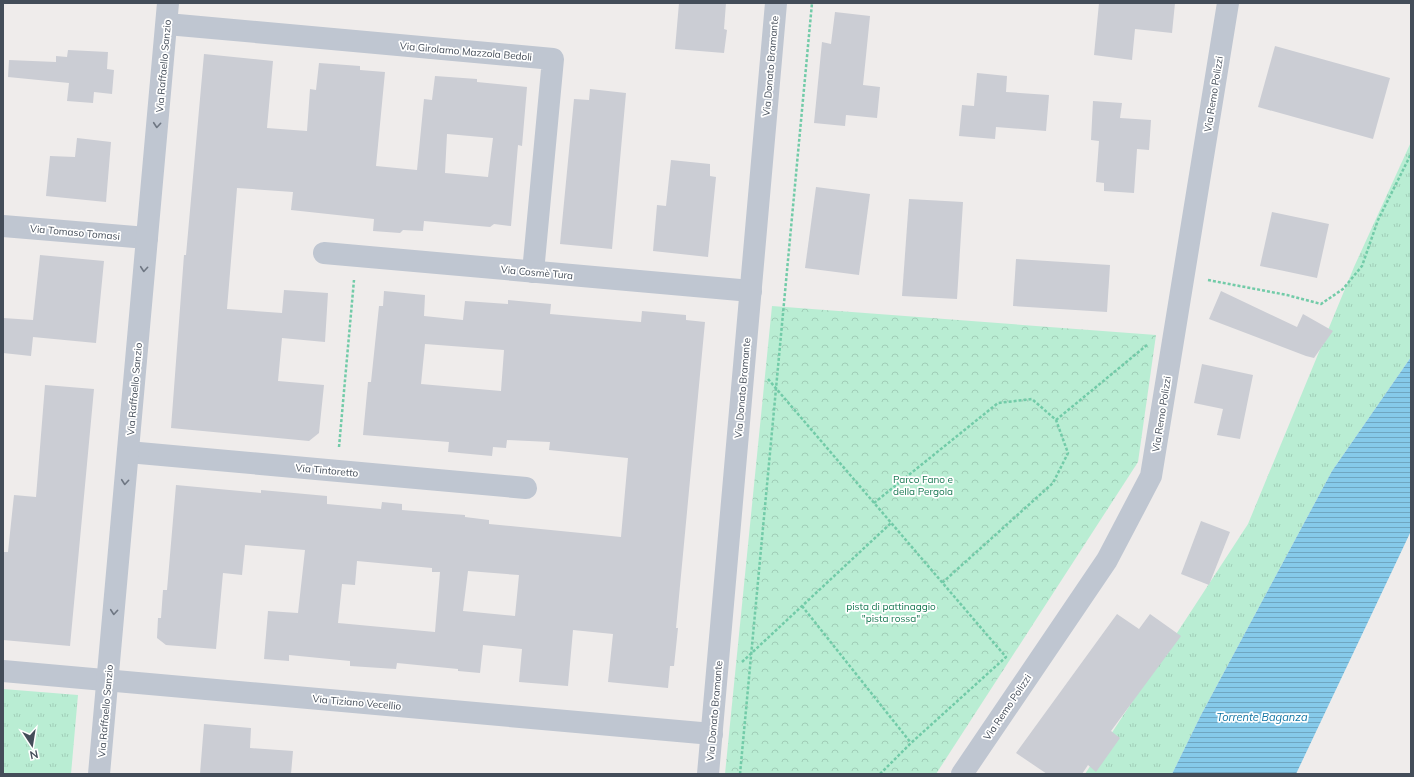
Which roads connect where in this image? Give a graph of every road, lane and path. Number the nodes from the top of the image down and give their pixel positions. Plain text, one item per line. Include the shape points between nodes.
1 (168, 3) edge
2 (776, 3) edge
3 (812, 3) edge
4 (1228, 3) edge
5 (166, 24) junction
6 (1411, 154) edge
7 (3, 226) edge
8 (147, 238) junction
9 (324, 253) dead end
10 (356, 256) junction
11 (533, 272) junction
12 (1184, 275) junction
13 (751, 291) junction
14 (1176, 321) junction
15 (745, 353) junction
16 (776, 388) junction
17 (1056, 420) junction
18 (128, 452) junction
19 (337, 471) junction
20 (526, 488) dead end
21 (874, 503) junction
22 (891, 523) junction
23 (942, 583) junction
24 (802, 606) junction
25 (752, 654) junction
26 (3, 671) edge
27 (107, 680) junction
28 (716, 687) junction
29 (712, 734) junction
30 (912, 743) junction
31 (99, 774) edge
32 (708, 774) edge
33 (740, 774) edge
34 (880, 774) edge
35 (962, 774) edge

1 - 5 street, Via Raffaello Sanzio
2 - 13 street, Via Donato Bramante
3 - 16 path
4 - 12 street, Via Remo Polizzi
5 -> 8 street, Via Raffaello Sanzio
5 - 11 street, Via Girolamo Mazzola Bedoli via 553,59
6 - 12 path via 1378,220 1362,266 1343,289 1321,304
7 - 8 street, Via Tomaso Tomasi
8 -> 18 street, Via Raffaello Sanzio
9 - 10 street, Via Cosmè Tura
10 - 11 street, Via Cosmè Tura
10 - 19 path
11 - 13 street, Via Cosmè Tura
12 - 14 street, Via Remo Polizzi
13 - 15 street, Via Donato Bramante
14 - 17 path
14 - 35 street, Via Remo Polizzi via 1151,476 1107,560
15 - 16 path
15 - 28 street, Via Donato Bramante
16 - 21 path
16 - 25 path
17 - 21 path via 1032,398 998,403
17 - 23 path via 1068,453 1053,483
18 - 19 street, Via Tintoretto
18 -> 27 street, Via Raffaello Sanzio
19 - 20 street, Via Tintoretto
21 - 22 path
22 - 23 path
22 - 24 path
23 - 30 path via 1006,657
24 - 25 path
24 - 30 path
25 - 28 path
25 - 33 path
26 - 27 street, Via Tiziano Vecellio
27 - 29 street, Via Tiziano Vecellio
27 - 31 street, Via Raffaello Sanzio
28 - 29 street, Via Donato Bramante
29 - 32 street, Via Donato Bramante
30 - 34 path

